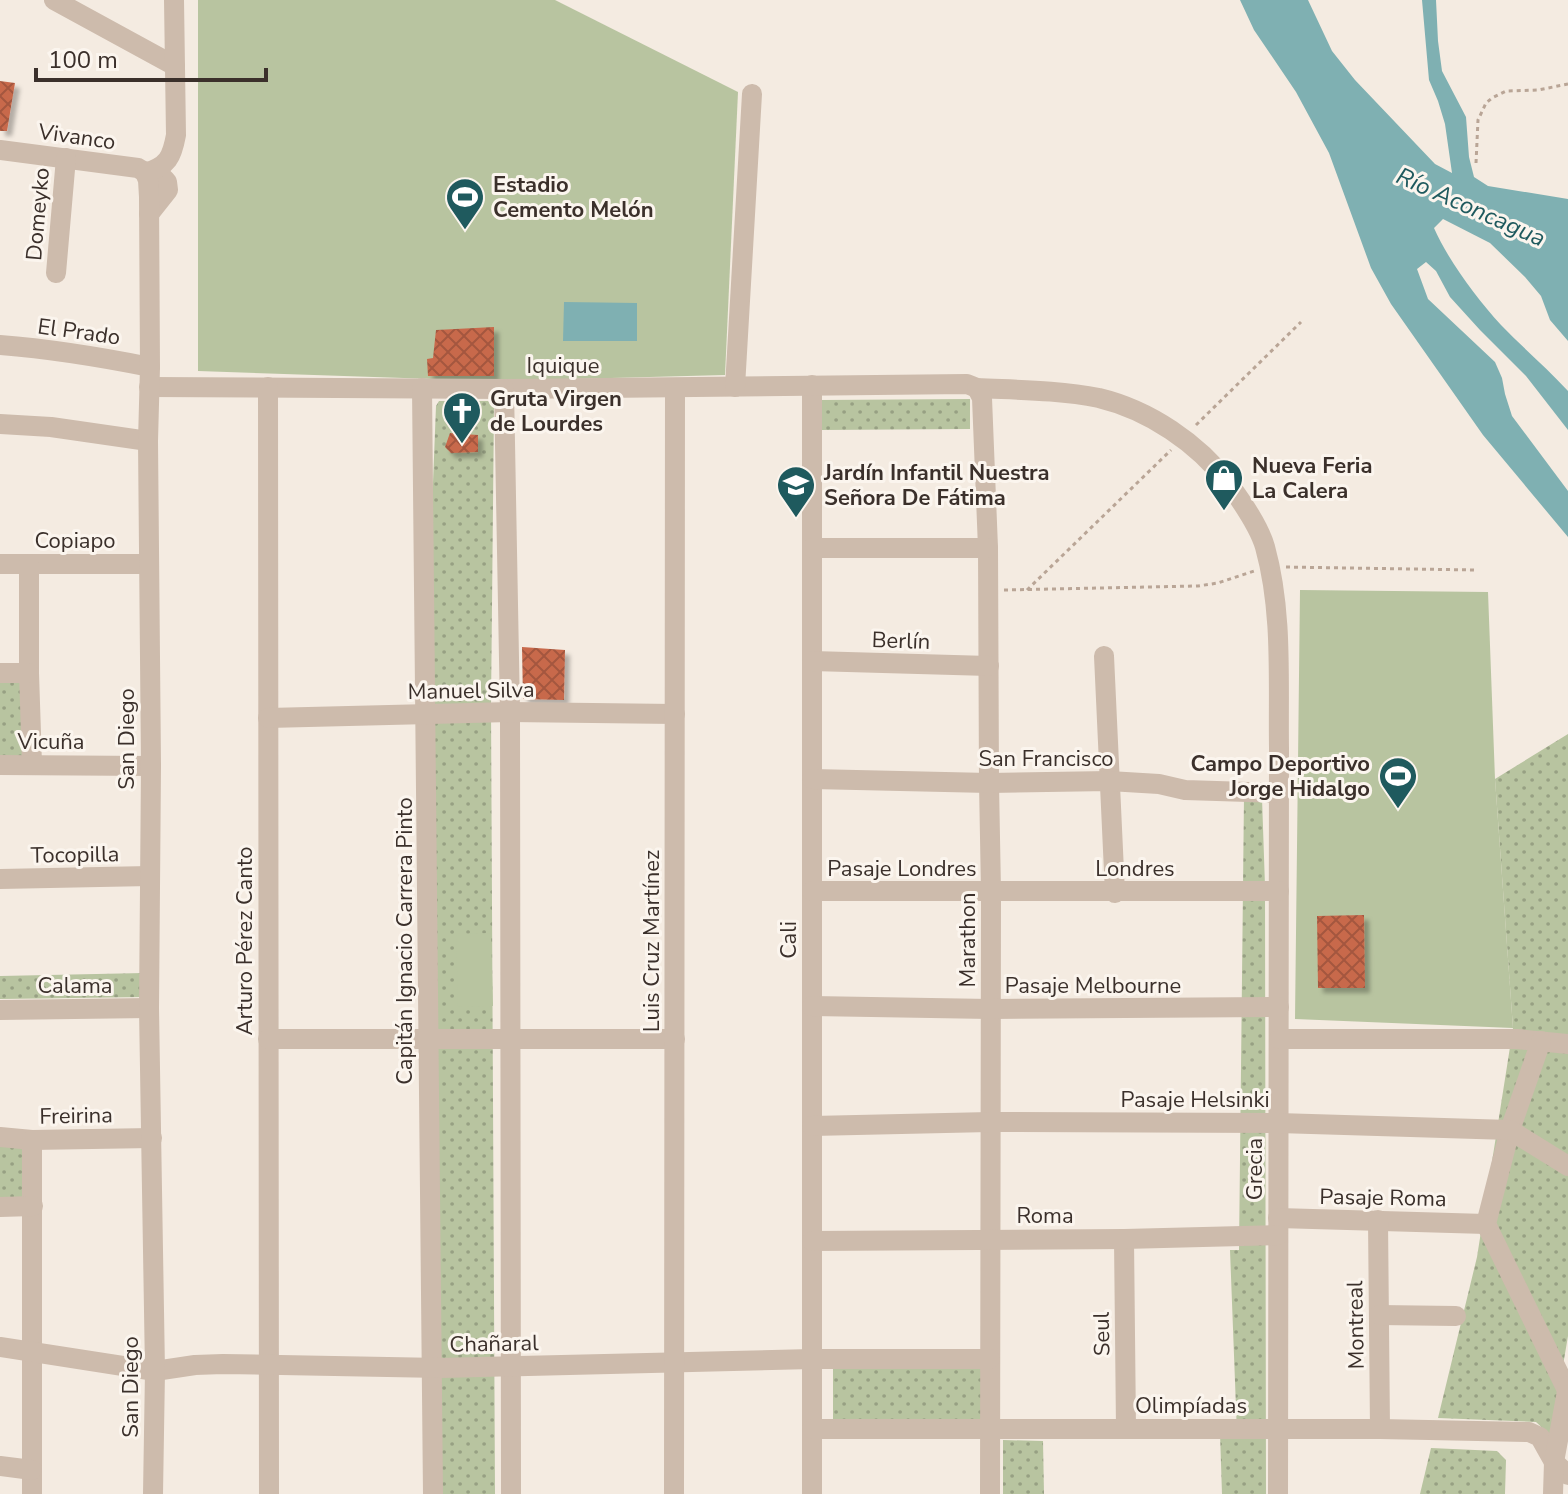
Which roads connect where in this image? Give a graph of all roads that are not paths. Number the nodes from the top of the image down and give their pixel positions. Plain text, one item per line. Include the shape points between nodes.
1 (54, 0) edge
2 (174, 0) edge
3 (175, 66) junction
4 (752, 94) dead end
5 (0, 150) edge
6 (66, 158) junction
7 (145, 173) junction
8 (56, 273) dead end
9 (0, 345) edge
10 (150, 377) junction
11 (812, 385) junction
12 (268, 387) junction
13 (735, 387) junction
14 (422, 388) junction
15 (675, 388) junction
16 (977, 388) junction
17 (504, 389) junction
18 (0, 424) edge
19 (1183, 438) joint
20 (148, 441) junction
21 (812, 548) junction
22 (988, 548) junction
23 (0, 564) edge
24 (29, 564) junction
25 (149, 564) junction
26 (1104, 656) dead end
27 (812, 661) junction
28 (989, 666) junction
29 (0, 673) edge
30 (29, 673) junction
31 (510, 712) junction
32 (675, 714) junction
33 (426, 715) junction
34 (268, 718) junction
35 (32, 764) junction
36 (0, 765) edge
37 (151, 766) junction
38 (812, 779) junction
39 (1109, 781) junction
40 (989, 783) junction
41 (1279, 793) junction
42 (150, 876) junction
43 (0, 879) edge
44 (812, 891) junction
45 (1279, 891) junction
46 (991, 892) junction
47 (1115, 893) junction
48 (812, 1006) junction
49 (1279, 1007) junction
50 (149, 1008) junction
51 (990, 1009) junction
52 (0, 1010) edge
53 (268, 1039) junction
54 (428, 1039) junction
55 (510, 1039) junction
56 (675, 1039) junction
57 (1279, 1039) junction
58 (1541, 1041) junction
59 (1568, 1044) edge
60 (990, 1122) junction
61 (1278, 1123) junction
62 (812, 1126) junction
63 (1510, 1130) junction
64 (0, 1137) edge
65 (152, 1138) junction
66 (32, 1140) junction
67 (1568, 1166) edge
68 (33, 1206) junction
69 (0, 1207) edge
70 (1378, 1220) junction
71 (1486, 1224) junction
72 (1278, 1226) junction
73 (990, 1239) junction
74 (1124, 1239) junction
75 (812, 1241) junction
76 (1379, 1315) junction
77 (1456, 1316) dead end
78 (0, 1347) edge
79 (32, 1352) junction
80 (812, 1359) junction
81 (990, 1359) junction
82 (674, 1363) junction
83 (268, 1365) junction
84 (511, 1367) junction
85 (433, 1368) junction
86 (155, 1371) junction
87 (1568, 1388) edge
88 (990, 1428) junction
89 (812, 1429) junction
90 (1126, 1429) junction
91 (1278, 1429) junction
92 (1380, 1429) junction
93 (0, 1466) edge
94 (1561, 1468) edge
95 (32, 1470) junction
96 (32, 1494) edge
97 (153, 1494) edge
98 (269, 1494) edge
99 (433, 1494) edge
100 (511, 1494) edge
101 (674, 1494) edge
102 (812, 1494) edge
103 (990, 1494) edge
104 (1278, 1494) edge
105 (1553, 1494) edge

1 - 3 street
2 - 3 street
3 - 7 street via 172,155
4 - 13 street
5 - 6 street, Vivanco
6 - 7 street, Vivanco
6 - 8 street, Domeyko
7 - 10 street, San Diego
9 - 10 street, El Prado via 96,356
10 - 12 street, Iquique
10 - 20 street, San Diego
11 - 13 street, Iquique
11 - 16 street, Iquique
11 - 21 street, Cali
12 - 14 street, Iquique
12 - 34 street, Arturo Pérez Canto
13 - 15 street, Iquique
14 - 17 street, Iquique
14 - 33 street, Capitán Ignacio Carrera Pinto
15 - 17 street, Iquique
15 - 32 street, Luis Cruz Martínez
16 - 19 street, Iquique via 1100,399 1141,412
16 - 22 street, Marathon via 982,398
17 - 31 street
18 - 20 street
19 - 41 street, Grecia via 1221,474 1264,544 1276,610
20 - 25 street, San Diego
21 - 22 street
21 - 27 street, Cali
22 - 28 street, Marathon
23 - 24 street, Copiapo
24 - 25 street, Copiapo
24 - 30 street
25 - 37 street, San Diego
26 - 39 street
27 - 28 street, Berlín
27 - 38 street, Cali
28 - 40 street, Marathon
29 - 30 street
30 - 35 street
31 - 32 street, Manuel Silva
31 - 33 street, Manuel Silva
31 - 55 street
32 - 56 street, Luis Cruz Martínez
33 - 34 street, Manuel Silva
33 - 54 street, Capitán Ignacio Carrera Pinto
34 - 53 street, Arturo Pérez Canto
35 - 36 street, Vicuña
35 - 37 street, Vicuña
37 - 42 street, San Diego
38 - 40 street, San Francisco
38 - 44 street, Cali
39 - 40 street, San Francisco
39 - 41 street, San Francisco
39 - 47 street
40 - 46 street, Marathon
41 - 45 street, Grecia
42 - 43 street, Tocopilla
42 - 50 street, San Diego
44 - 46 street, Pasaje Londres
44 - 48 street, Cali
45 - 47 street, Londres
45 - 49 street, Grecia
46 - 47 street, Londres
46 - 51 street, Marathon
48 - 51 street, Pasaje Melbourne
48 - 62 street, Cali
49 - 51 street, Pasaje Melbourne
49 - 57 street, Grecia
50 - 52 street, Calama
50 - 65 street, San Diego
51 - 60 street, Marathon
53 - 54 street
53 - 83 street, Arturo Pérez Canto
54 - 55 street
54 - 85 street, Capitán Ignacio Carrera Pinto
55 - 56 street
55 - 84 street
56 - 82 street, Luis Cruz Martínez
57 - 58 street
57 - 61 street, Grecia
58 - 59 street
58 - 63 street
60 - 61 street, Pasaje Helsinki
60 - 62 street, Pasaje Helsinki
60 - 73 street, Marathon
61 - 63 street, Pasaje Helsinki
61 - 72 street, Grecia
62 - 75 street, Cali
63 - 67 street
63 - 71 street
64 - 66 street, Freirina
65 - 66 street, Freirina
65 - 86 street, San Diego
66 - 68 street
68 - 69 street
68 - 79 street
70 - 71 street, Pasaje Roma
70 - 72 street, Pasaje Roma
70 - 76 street, Montreal
71 - 87 street
72 - 74 street, Roma
72 - 91 street, Grecia
73 - 74 street, Roma
73 - 75 street, Roma
73 - 81 street, Marathon
74 - 90 street, Seul
75 - 80 street, Cali
76 - 77 street
76 - 92 street, Montreal
78 - 79 street, Chañaral
79 - 86 street, Chañaral
79 - 95 street
80 - 81 street, Chañaral
80 - 82 street, Chañaral
80 - 89 street, Cali
81 - 88 street, Marathon
82 - 84 street, Chañaral
82 - 101 street, Luis Cruz Martínez
83 - 85 street, Chañaral
83 - 86 street, Chañaral
83 - 98 street, Arturo Pérez Canto
84 - 85 street, Chañaral
84 - 100 street
85 - 99 street, Capitán Ignacio Carrera Pinto
86 - 97 street, San Diego
87 - 94 street
88 - 89 street, Olimpíadas
88 - 90 street, Olimpíadas
88 - 103 street, Marathon
89 - 102 street, Cali
90 - 91 street, Olimpíadas
91 - 92 street, Olimpíadas
91 - 104 street, Grecia
92 - 94 street, Olimpíadas via 1529,1432 1540,1437
93 - 95 street
94 - 105 street
95 - 96 street

